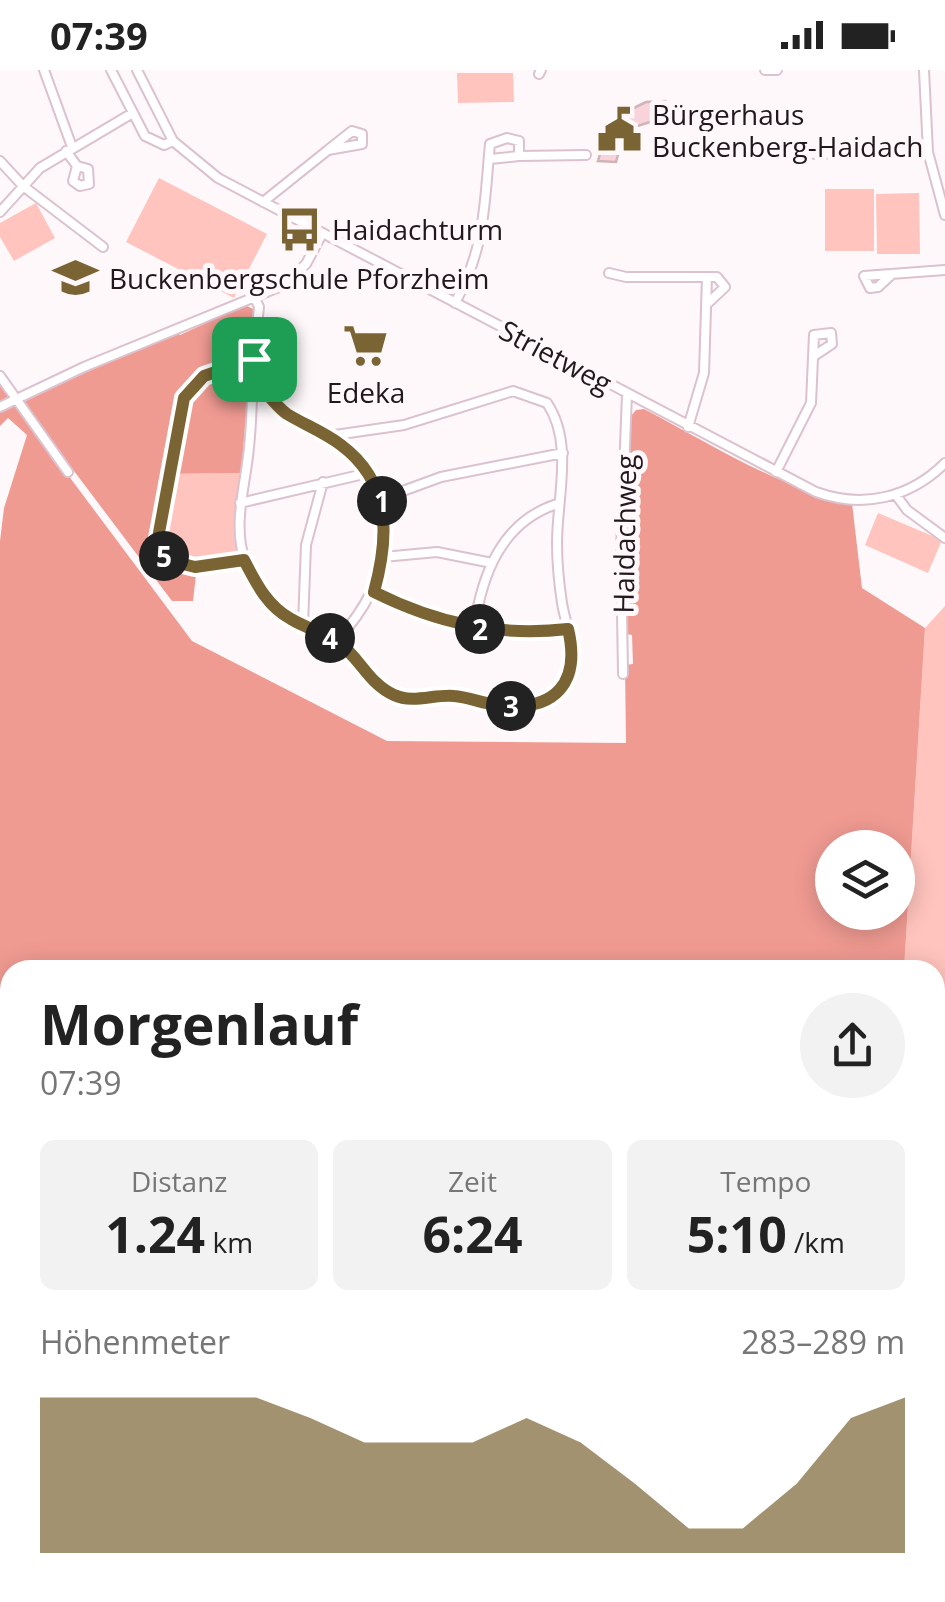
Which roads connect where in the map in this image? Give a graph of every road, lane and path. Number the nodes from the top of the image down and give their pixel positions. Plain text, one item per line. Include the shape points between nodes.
1 (44, 70) edge
2 (110, 70) edge
3 (136, 70) edge
4 (764, 70) edge
5 (777, 70) edge
6 (924, 70) edge
7 (131, 114) junction
8 (173, 141) junction
9 (69, 149) junction
10 (328, 150) dead end
11 (928, 152) junction
12 (792, 154) dead end
13 (586, 155) dead end
14 (519, 156) junction
15 (490, 159) junction
16 (0, 161) edge
17 (77, 166) dead end
18 (24, 186) junction
19 (263, 202) junction
20 (0, 212) edge
21 (945, 215) edge
22 (322, 234) junction
23 (103, 247) dead end
24 (945, 270) edge
25 (609, 272) dead end
26 (892, 274) dead end
27 (707, 277) junction
28 (255, 298) junction
29 (708, 303) junction
30 (454, 304) junction
31 (814, 356) dead end
32 (254, 359) junction
33 (0, 376) edge
34 (252, 386) junction
35 (627, 394) junction
36 (17, 399) junction
37 (0, 407) edge
38 (688, 426) junction
39 (332, 439) junction
40 (563, 453) junction
41 (945, 463) edge
42 (68, 472) dead end
43 (776, 472) junction
44 (368, 473) junction
45 (322, 482) junction
46 (896, 495) junction
47 (381, 499) junction
48 (240, 503) junction
49 (557, 504) junction
50 (945, 538) edge
51 (383, 558) junction
52 (244, 560) junction
53 (492, 562) junction
54 (374, 592) junction
55 (303, 625) junction
56 (474, 628) junction
57 (568, 629) junction
58 (336, 641) junction
59 (622, 674) dead end

1 - 9 street
2 - 7 street, Strietweg
3 - 8 street, Strietweg
4 - 5 street
6 - 11 street
7 - 8 street, Strietweg via 145,136 164,145
7 - 9 street
8 - 19 street, Strietweg via 205,170
9 - 17 street
9 - 18 street
10 - 19 street
11 - 12 street
11 - 21 street
13 - 14 street
14 - 15 street
14 - 15 street via 517,139 498,139 490,144
15 - 30 street via 486,213
16 - 18 street
18 - 20 street
18 - 23 street
19 - 22 street, Strietweg
22 - 28 street via 297,275
22 - 30 street, Strietweg
24 - 26 street
25 - 27 street
27 - 29 street
27 - 29 street via 725,287
28 - 32 street
28 - 36 street
29 - 38 street via 704,373
30 - 35 street, Strietweg
31 - 43 street via 811,402
32 - 34 street
32 - 52 street via 204,376 184,398 158,538 162,554 178,566
33 - 36 street
34 - 39 street
34 - 48 street
35 - 38 street, Strietweg
35 - 59 street, Haidachweg
36 - 37 street
36 - 42 street
38 - 43 street, Strietweg
39 - 40 street via 433,418 513,391 549,406 561,428
39 - 44 street
40 - 47 street via 441,477
40 - 49 street
41 - 46 street
43 - 46 street, Strietweg via 840,499
44 - 45 street
44 - 47 street
45 - 48 street
45 - 55 street via 306,545
46 - 50 street
47 - 51 street
48 - 52 street
49 - 53 street via 528,516
49 - 57 street via 558,580
51 - 53 street via 437,552
51 - 54 street
52 - 55 street via 263,594
53 - 56 street
54 - 56 street
54 - 58 street
55 - 58 street
56 - 57 street
57 - 58 street via 572,660 564,685 549,698 520,706 460,696 394,696

